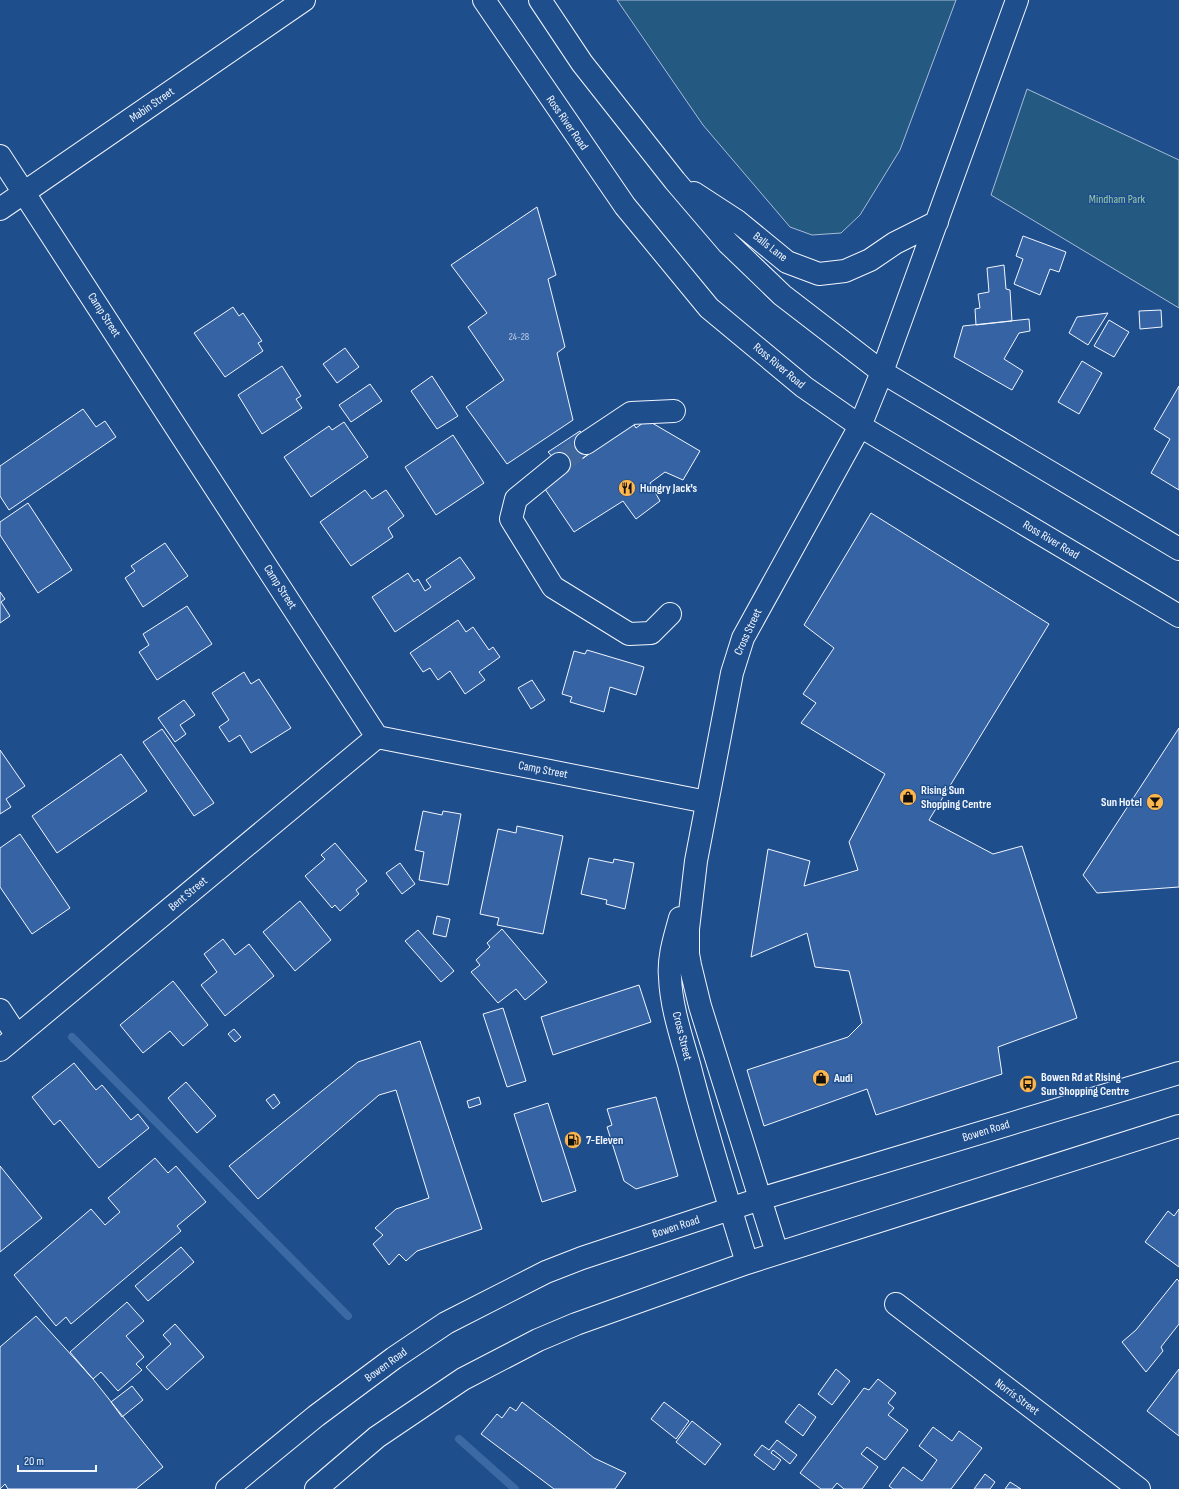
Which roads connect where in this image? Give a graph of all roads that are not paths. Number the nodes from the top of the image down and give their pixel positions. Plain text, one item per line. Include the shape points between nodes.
1 (304, 0) edge
2 (484, 0) edge
3 (540, 0) edge
4 (1017, 0) edge
5 (0, 156) edge
6 (675, 181) junction
7 (24, 192) junction
8 (0, 209) edge
9 (937, 222) junction
10 (882, 372) junction
11 (674, 411) dead end
12 (860, 426) junction
13 (586, 443) tunnel mouth
14 (559, 464) tunnel mouth
15 (1179, 549) edge
16 (670, 614) dead end
17 (1179, 616) edge
18 (377, 737) junction
19 (706, 802) junction
20 (696, 860) junction
21 (0, 1010) edge
22 (17, 1036) junction
23 (0, 1050) edge
24 (1179, 1073) edge
25 (1179, 1126) edge
26 (760, 1199) junction
27 (731, 1209) junction
28 (777, 1253) junction
29 (747, 1263) junction
30 (896, 1304) dead end
31 (226, 1489) edge
32 (316, 1489) edge
33 (1139, 1489) edge

1 - 7 main road, Mabin Street
2 - 12 main road, Ross River Road via 625,206 709,308 804,387
3 - 6 main road via 582,63
4 - 9 main road
5 - 7 main road, Camp Street
6 - 9 main road, Balls Lane via 737,221 787,262 819,274 845,271 870,260 895,243
6 - 10 main road via 728,243 782,296
7 - 8 main road, Mabin Street
7 - 18 main road, Camp Street
9 - 10 main road
10 - 12 main road
10 - 15 main road
11 - 13 main road via 631,412
12 - 17 main road, Ross River Road
12 - 19 main road, Cross Street via 743,638 732,674
14 - 16 main road via 516,499 511,519 553,587 629,634 651,633
18 - 19 main road, Camp Street
18 - 22 main road, Bent Street
19 - 20 main road, Cross Street
20 - 26 main road, Cross Street via 688,928 690,965 710,1042
20 - 27 main road, Cross Street via 672,947 670,977 674,1006 692,1079
21 - 22 main road
22 - 23 main road, Bent Street
24 - 26 main road, Bowen Road
25 - 28 main road
26 - 27 main road, Bowen Road
26 - 28 main road, Cross Street
27 - 29 main road, Cross Street
27 - 31 main road, Bowen Road via 546,1272 446,1323 316,1416
28 - 29 main road
29 - 32 main road via 630,1303 538,1340 502,1358 463,1379 377,1437
30 - 33 main road, Norris Street

